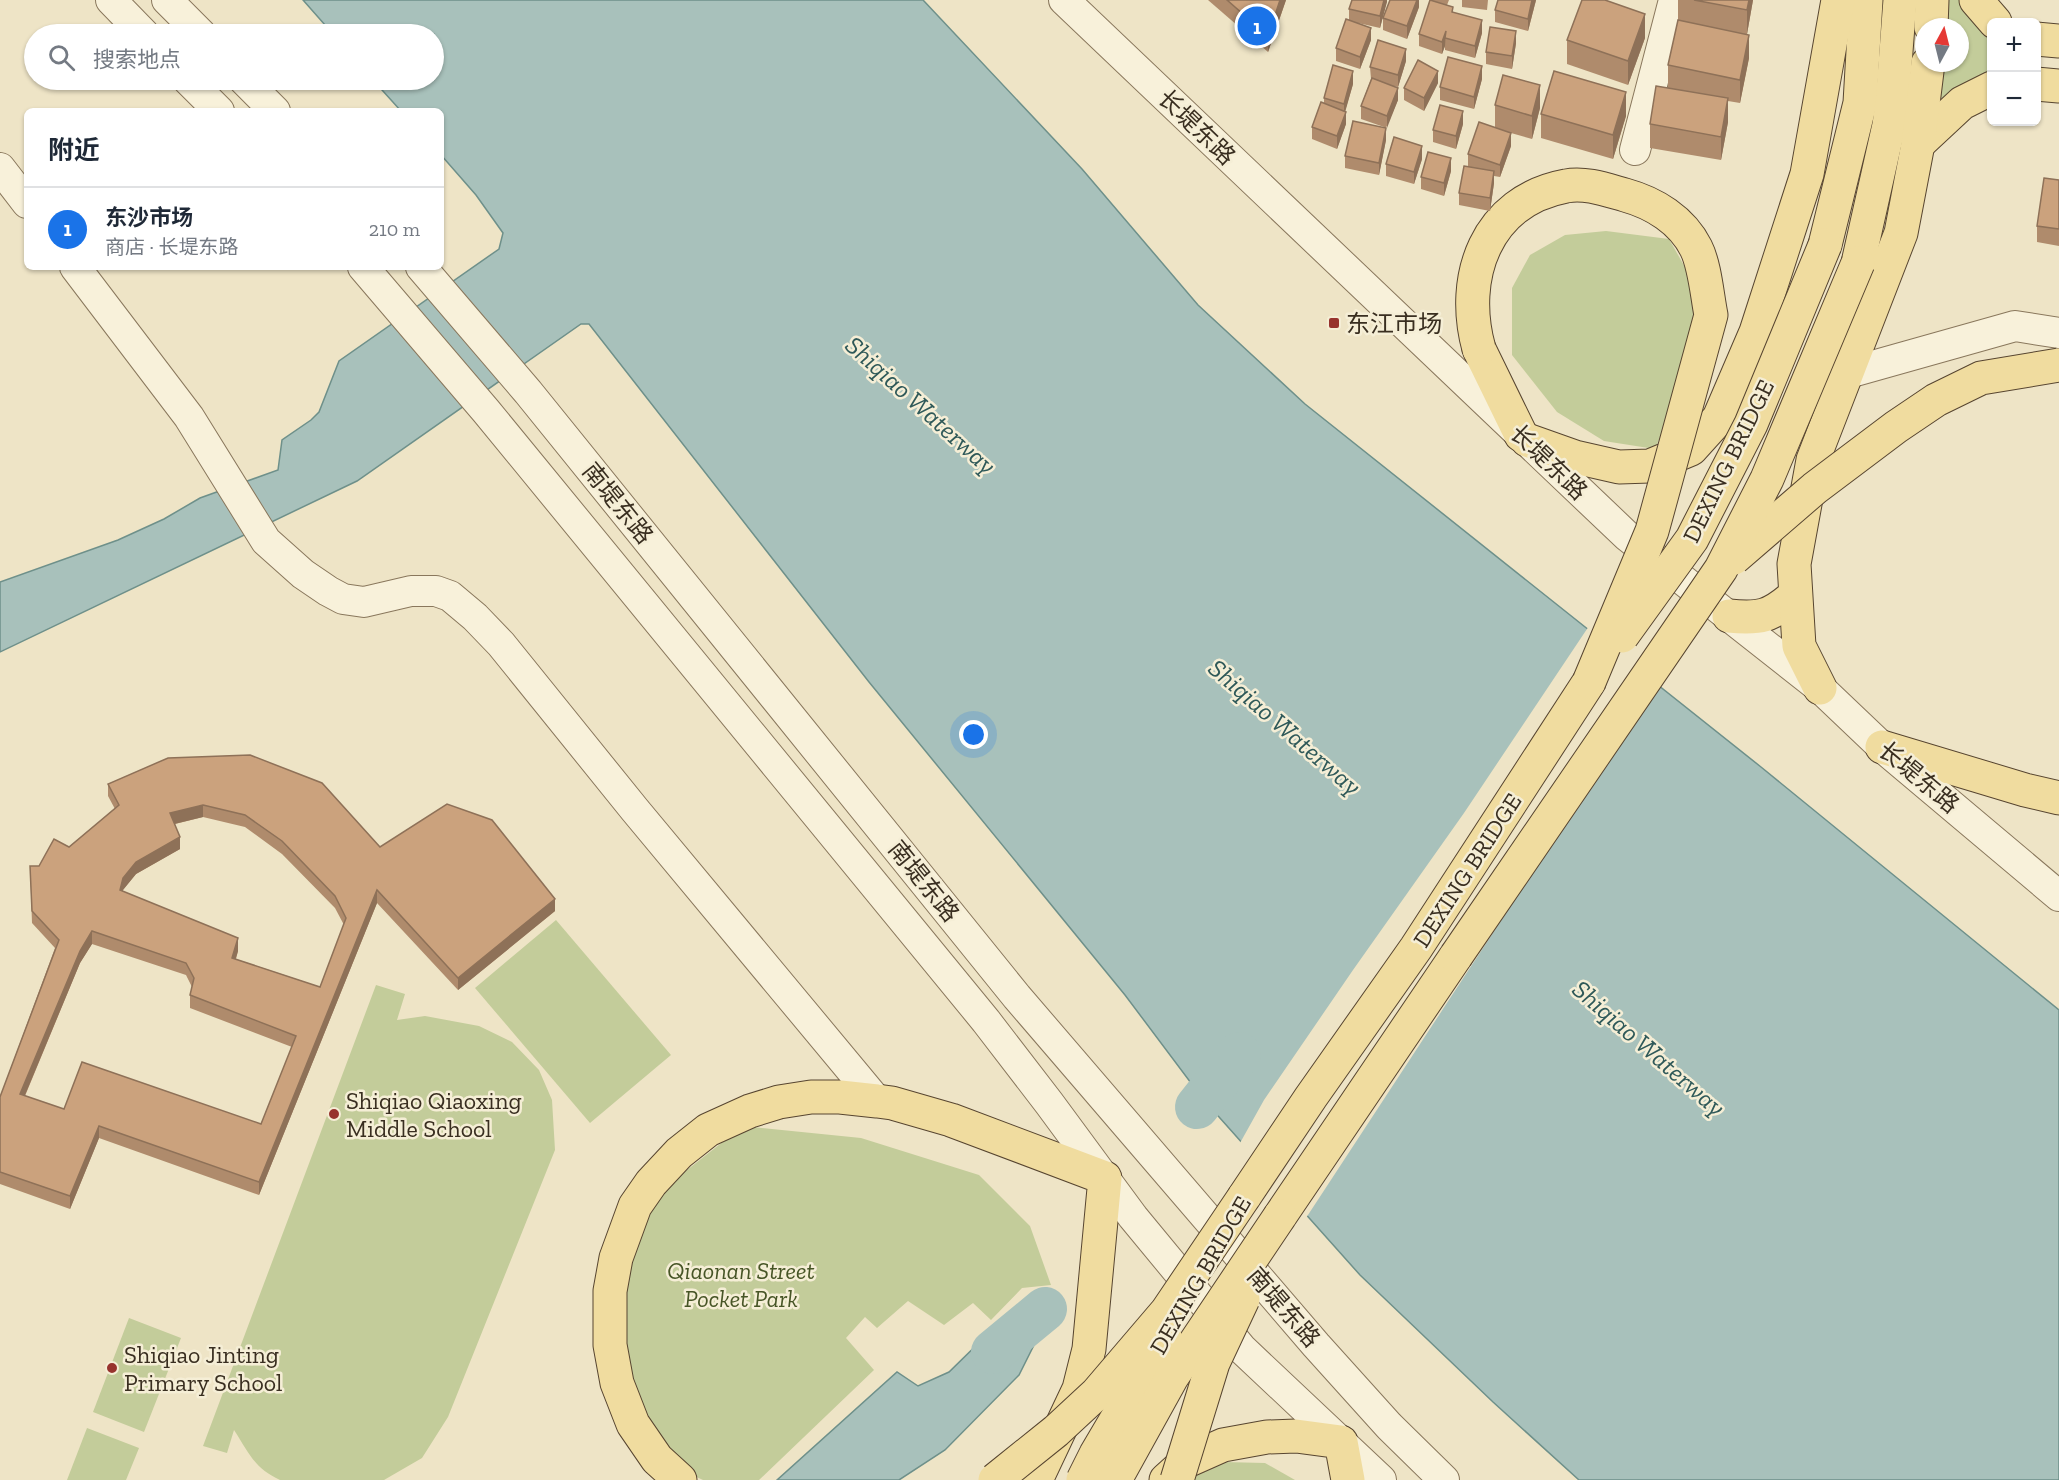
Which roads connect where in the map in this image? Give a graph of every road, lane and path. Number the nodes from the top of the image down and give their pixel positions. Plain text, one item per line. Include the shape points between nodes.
1 (111, 0) edge
2 (167, 0) edge
3 (1064, 0) edge
4 (1674, 0) edge
5 (1838, 0) edge
6 (1866, 0) edge
7 (1900, 0) edge
8 (1932, 0) edge
9 (1976, 0) edge
10 (1931, 18) edge
11 (1992, 18) edge
12 (134, 24) edge
13 (191, 24) edge
14 (2041, 39) edge
15 (2059, 41) edge
16 (1927, 72) edge
17 (2041, 84) edge
18 (2059, 86) edge
19 (198, 90) edge
20 (254, 90) edge
21 (1987, 91) edge
22 (216, 108) edge
23 (272, 108) edge
24 (1918, 144) junction
25 (1635, 150) dead end
26 (0, 168) edge
27 (24, 199) edge
28 (77, 270) edge
29 (366, 270) edge
30 (424, 270) edge
31 (2059, 333) edge
32 (2059, 365) edge
33 (1848, 373) junction
34 (1719, 418) junction
35 (1524, 438) junction
36 (1815, 455) junction
37 (1721, 569) junction
38 (1795, 595) junction
39 (1729, 616) junction
40 (1589, 682) junction
41 (1820, 688) junction
42 (1882, 747) junction
43 (2059, 798) edge
44 (2059, 896) edge
45 (877, 1101) junction
46 (1105, 1178) junction
47 (1244, 1197) junction
48 (1280, 1216) junction
49 (1341, 1442) junction
50 (680, 1480) edge
51 (995, 1480) edge
52 (1036, 1480) edge
53 (1083, 1480) edge
54 (1115, 1480) edge
55 (1166, 1480) edge
56 (1177, 1480) edge
57 (1348, 1480) edge
58 (1381, 1480) edge
59 (1444, 1480) edge

1 - 12 street
2 - 13 street
3 - 35 street, 长堤东路
4 - 25 street
5 - 34 main road via 1807,174 1756,332
6 - 40 main road, DEXING BRIDGE, bridge via 1860,103 1825,246 1751,424 1692,539
7 - 37 main road, DEXING BRIDGE, bridge via 1889,125 1858,264 1767,479
8 - 10 main road
9 - 11 main road
14 - 15 main road
16 - 24 main road
17 - 18 main road
19 - 22 street
20 - 23 street
21 - 24 main road via 1962,104
24 - 33 main road via 1901,233
26 - 27 street
28 - 45 street via 189,417 266,541 303,574 343,599 364,602 411,591 436,591 450,596 475,617
29 - 46 street, 南堤东路 via 986,1021
30 - 59 street, 南堤东路 via 528,392 1017,997 1316,1345
31 - 33 street via 2015,326
32 - 37 main road, bridge via 1981,378 1936,400 1815,488
33 - 36 main road
34 - 35 main road via 1691,449 1650,466 1619,467 1575,457
34 - 36 main road via 1717,447 1732,473 1756,479 1777,478
35 - 39 street, 长堤东路 via 1628,536
35 - 40 main road, bridge via 1479,349 1475,333 1472,284 1492,233 1508,213 1540,194 1568,185 1597,187 1637,198 1666,212 1696,249 1711,315 1652,531
36 - 38 main road via 1794,564
37 - 48 main road, DEXING BRIDGE, bridge
38 - 39 main road via 1780,608 1756,618
38 - 41 main road via 1799,646
39 - 41 street, 长堤东路
40 - 47 main road, DEXING BRIDGE via 1428,931
41 - 42 street, 长堤东路
42 - 43 main road
42 - 44 street, 长堤东路
45 - 46 main road via 951,1120
45 - 50 main road via 811,1097 750,1111 708,1130 679,1153 635,1206 616,1258 610,1291 610,1345 617,1383 633,1424 657,1459
46 - 49 street, 南堤东路 via 1242,1349
46 - 52 main road via 1089,1349 1079,1389
47 - 51 main road, bridge via 1167,1311 1097,1393
47 - 53 main road, DEXING BRIDGE, bridge
48 - 54 main road, DEXING BRIDGE, bridge via 1172,1377
48 - 56 main road, bridge via 1213,1363
49 - 55 main road via 1296,1436 1223,1445 1187,1461
49 - 57 main road
49 - 58 street, 南堤东路

